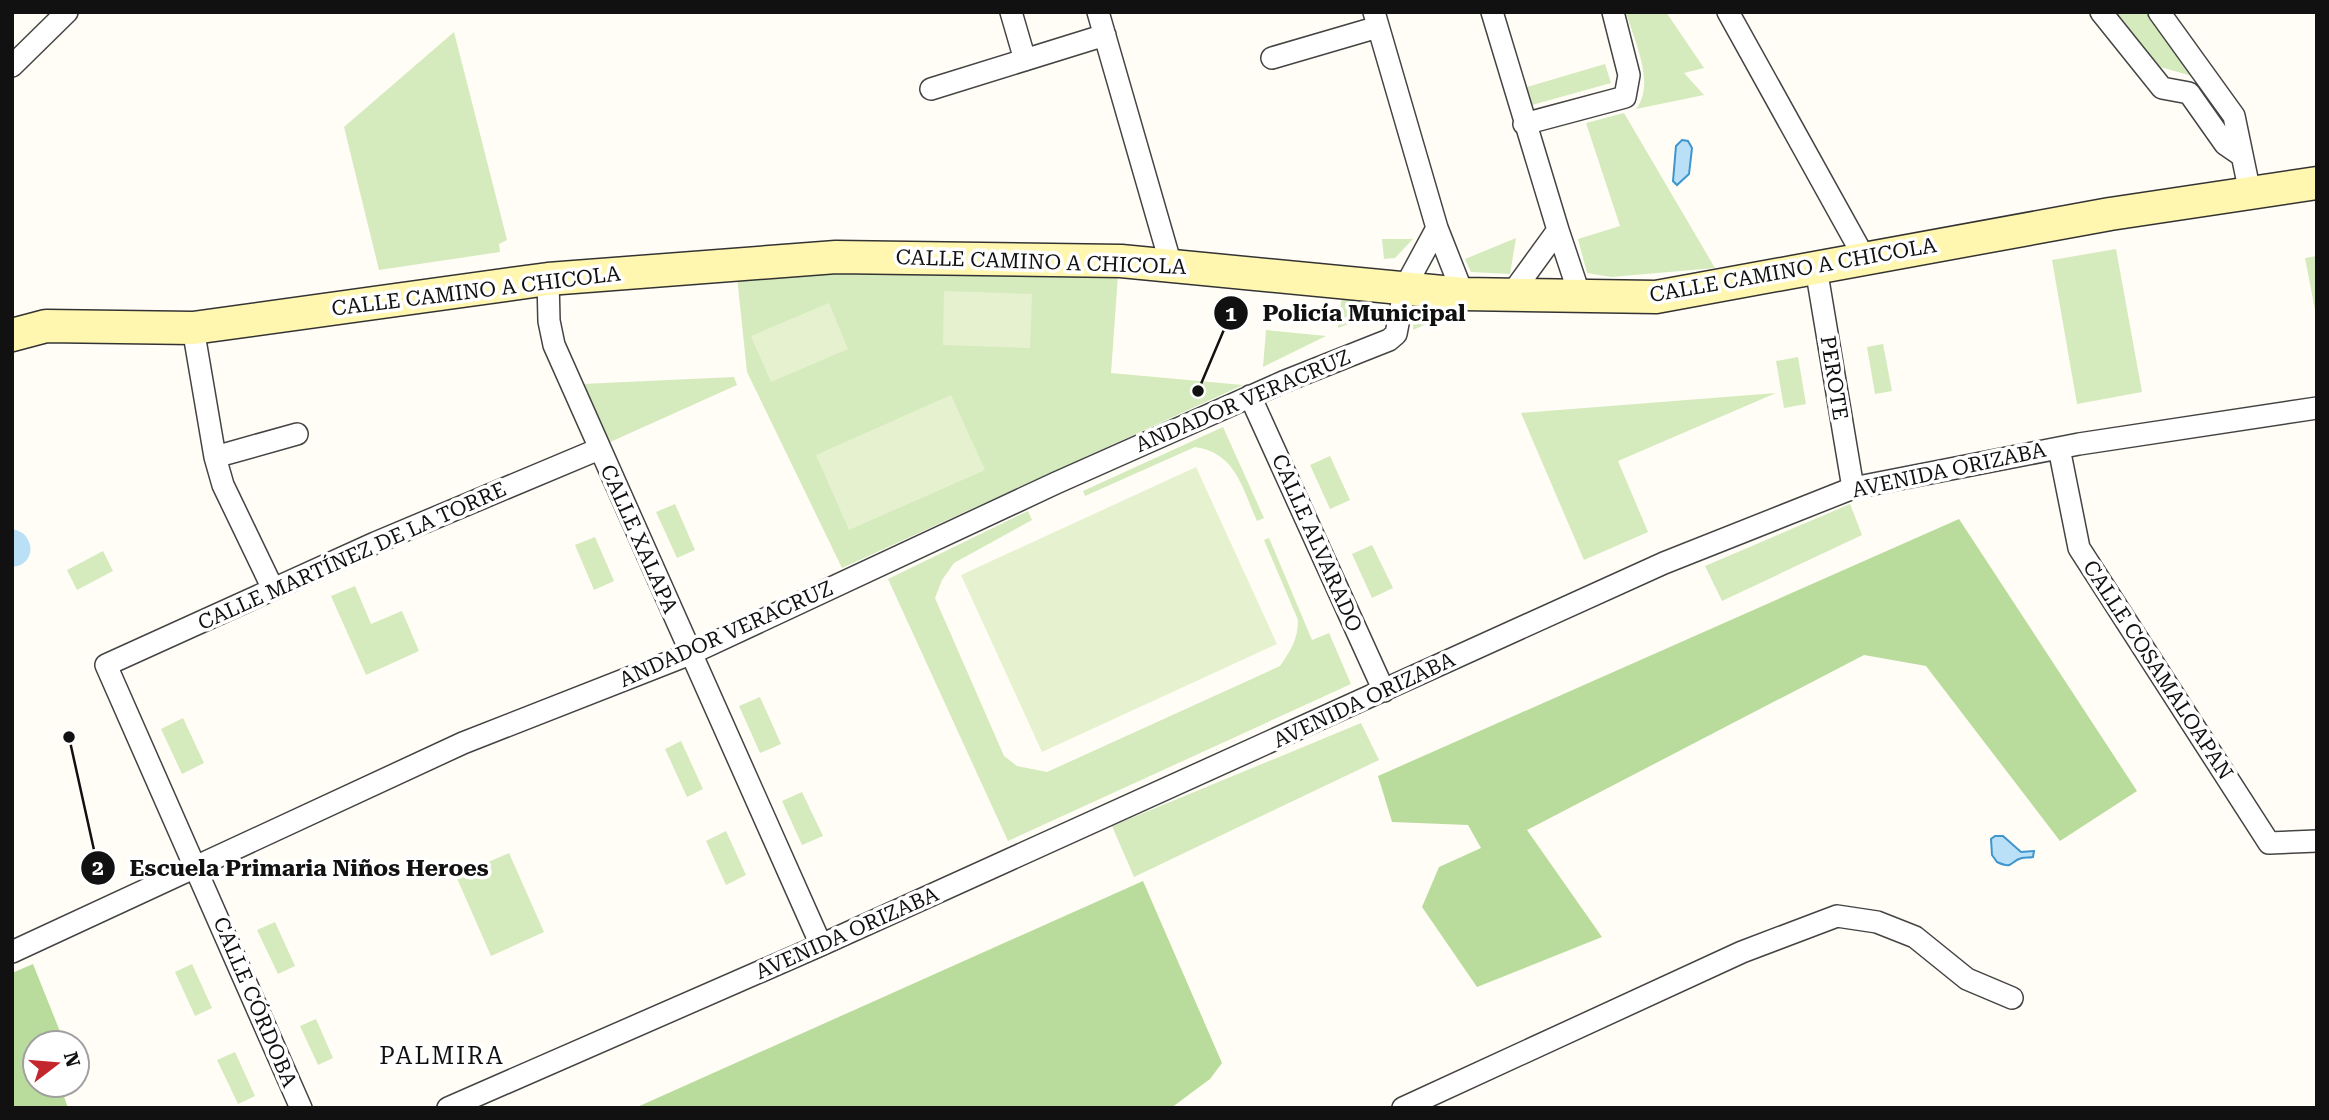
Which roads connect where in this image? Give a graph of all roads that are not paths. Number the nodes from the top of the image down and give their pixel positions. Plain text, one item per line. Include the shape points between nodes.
1 (67, 12) edge
2 (1010, 12) edge
3 (1098, 12) edge
4 (1492, 12) edge
5 (1613, 12) edge
6 (1728, 12) edge
7 (2101, 12) edge
8 (2159, 12) edge
9 (1376, 20) edge
10 (1105, 36) junction
11 (1272, 58) dead end
12 (1025, 60) junction
13 (12, 65) edge
14 (931, 89) dead end
15 (1524, 124) junction
16 (2241, 155) junction
17 (2317, 183) edge
18 (2250, 193) junction
19 (1437, 228) junction
20 (1558, 230) junction
21 (1864, 257) junction
22 (1171, 265) junction
23 (1816, 268) junction
24 (548, 279) junction
25 (1405, 287) junction
26 (1463, 294) junction
27 (1510, 296) junction
28 (1580, 296) junction
29 (193, 328) junction
30 (12, 335) edge
31 (1250, 396) junction
32 (2317, 408) edge
33 (297, 434) dead end
34 (2059, 448) junction
35 (599, 449) junction
36 (215, 457) junction
37 (1853, 488) junction
38 (273, 589) junction
39 (690, 654) junction
40 (106, 665) joint
41 (1384, 691) junction
42 (2317, 841) edge
43 (197, 868) junction
44 (821, 946) junction
45 (12, 952) edge
46 (2012, 998) dead end
47 (301, 1108) edge
48 (447, 1108) edge
49 (1403, 1108) edge

1 - 13 street
2 - 12 street
3 - 10 street
4 - 15 street
5 - 15 street via 1629,75 1625,97
6 - 21 street
7 - 16 street via 2162,88 2189,93 2225,144
8 - 16 street via 2234,116
9 - 11 street
9 - 19 street
10 - 12 street
10 - 22 street
12 - 14 street
15 - 20 street
16 - 18 street
17 - 18 street, CALLE CAMINO A CHICOLA
18 - 21 street, CALLE CAMINO A CHICOLA
19 - 25 street
19 - 26 street
20 - 27 street
20 - 28 street
21 - 23 street, CALLE CAMINO A CHICOLA
22 - 24 street, CALLE CAMINO A CHICOLA via 1048,258 836,257
22 - 25 street, CALLE CAMINO A CHICOLA
23 - 28 street, CALLE CAMINO A CHICOLA via 1656,297
23 - 37 street, PEROTE
24 - 29 street, CALLE CAMINO A CHICOLA
24 - 35 street, CALLE XALAPA via 554,345
25 - 26 street, CALLE CAMINO A CHICOLA
25 - 31 street, ANDADOR VERACRUZ via 1396,334 1389,340
26 - 27 street, CALLE CAMINO A CHICOLA
27 - 28 street, CALLE CAMINO A CHICOLA
29 - 30 street, CALLE CAMINO A CHICOLA via 46,326
29 - 36 street
31 - 39 street, ANDADOR VERACRUZ
31 - 41 street, CALLE ALVARADO
32 - 34 street, AVENIDA ORIZABA
33 - 36 street
34 - 37 street, AVENIDA ORIZABA
34 - 42 street, CALLE COSAMALOAPAN via 2079,548 2269,843
35 - 38 street, CALLE MARTÍNEZ DE LA TORRE
35 - 39 street, CALLE XALAPA
36 - 38 street via 223,485
37 - 41 street, AVENIDA ORIZABA via 1664,563
38 - 40 street, CALLE MARTÍNEZ DE LA TORRE
39 - 43 street, ANDADOR VERACRUZ via 463,743
39 - 44 street, CALLE XALAPA
40 - 43 street, CALLE CÓRDOBA
41 - 44 street, AVENIDA ORIZABA
43 - 45 street, ANDADOR VERACRUZ
43 - 47 street, CALLE CÓRDOBA
44 - 48 street, AVENIDA ORIZABA
46 - 49 street via 1967,979 1915,937 1877,922 1837,916 1742,952

